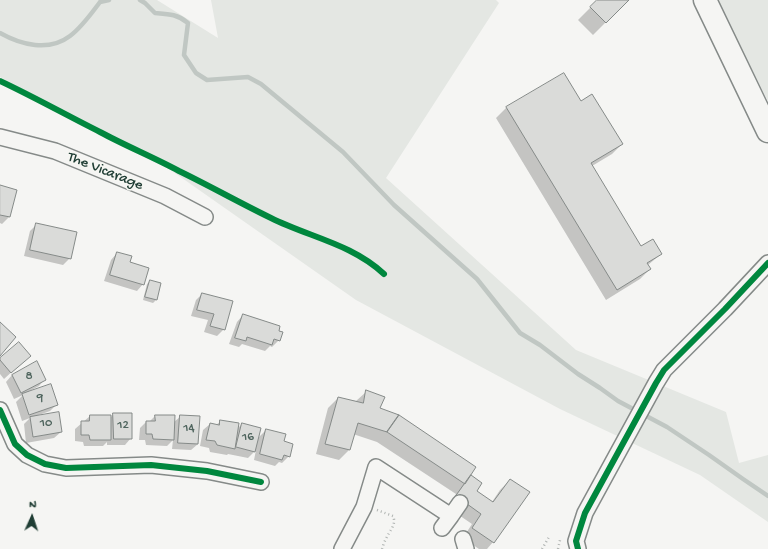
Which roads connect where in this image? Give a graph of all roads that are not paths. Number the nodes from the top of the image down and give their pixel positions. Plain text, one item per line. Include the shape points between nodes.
1 (705, 0) edge
2 (768, 131) edge
3 (0, 137) edge
4 (205, 217) dead end
5 (768, 263) edge
6 (0, 410) edge
7 (261, 482) dead end
8 (460, 503) dead end
9 (451, 516) junction
10 (442, 528) dead end
11 (342, 549) edge
12 (578, 549) edge

1 - 2 main road
3 - 4 street, The Vicarage via 55,151 165,196
5 - 12 street via 664,370 585,513 576,542
6 - 7 street via 15,444 27,455 45,464 66,468 150,465 207,471
8 - 9 street
9 - 10 street
9 - 11 street via 376,467 364,507

